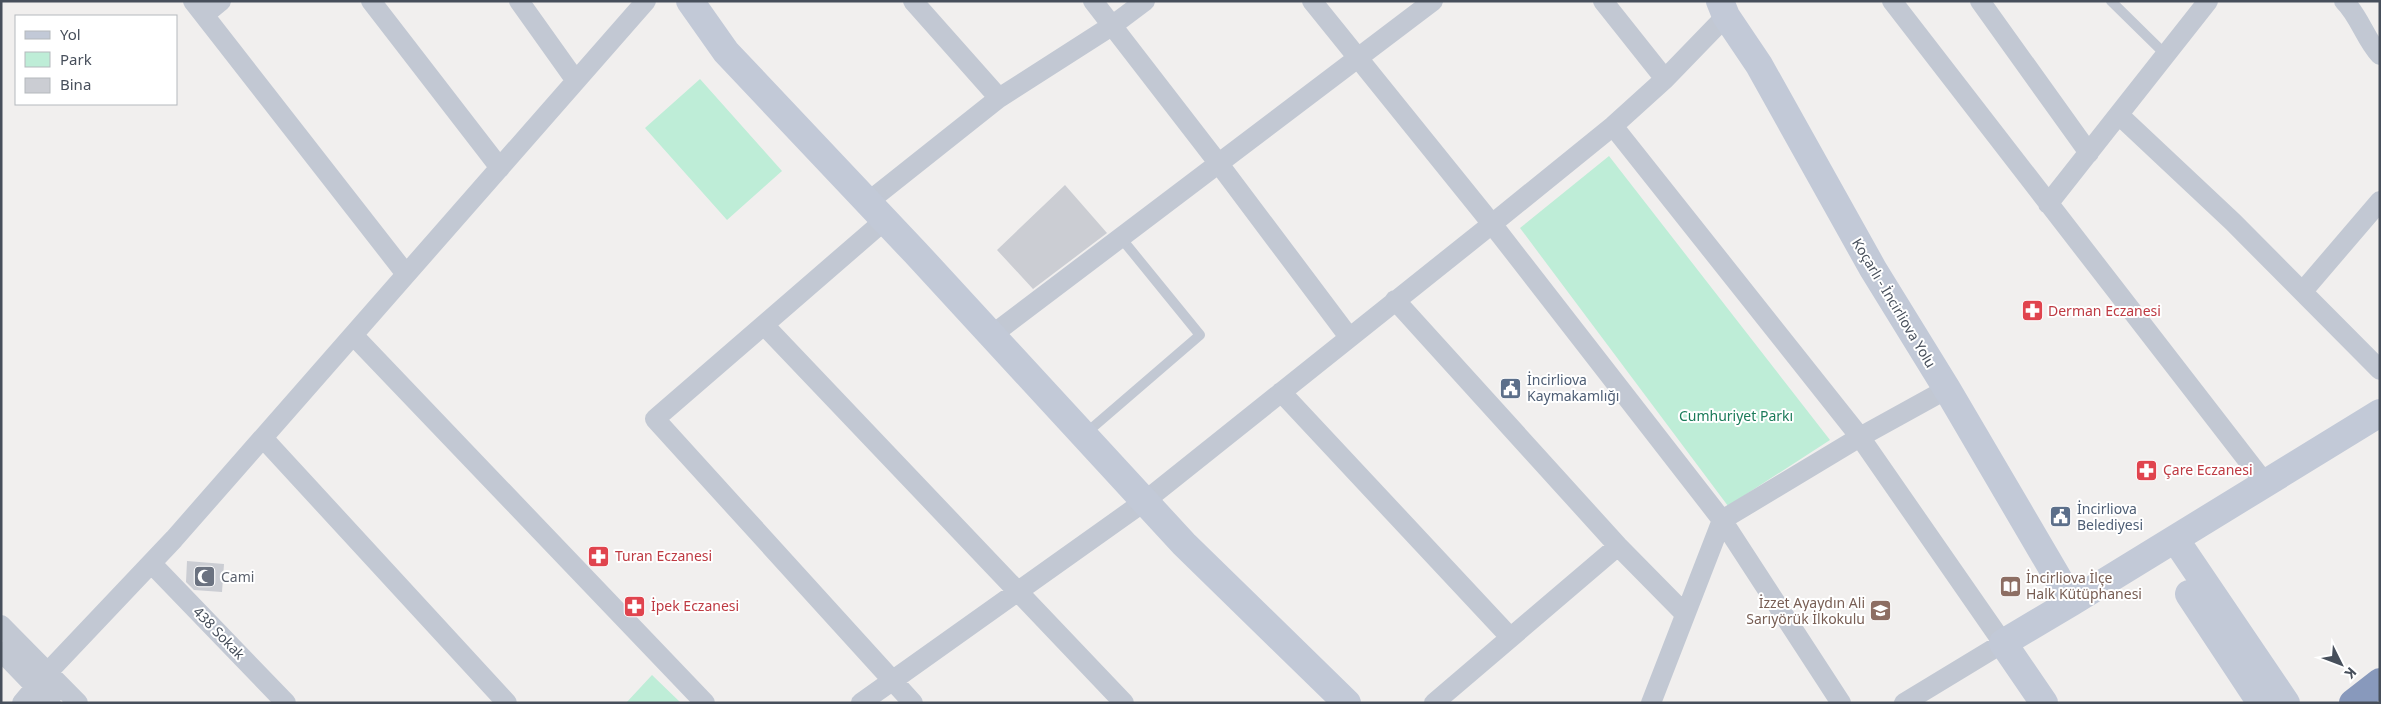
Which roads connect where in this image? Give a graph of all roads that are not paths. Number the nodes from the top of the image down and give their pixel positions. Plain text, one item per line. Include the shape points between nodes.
1 (221, 1) edge
2 (371, 1) edge
3 (518, 1) edge
4 (646, 1) edge
5 (690, 1) edge
6 (913, 1) edge
7 (1093, 1) edge
8 (1145, 1) edge
9 (1312, 1) edge
10 (1433, 1) edge
11 (1603, 1) edge
12 (1892, 1) edge
13 (1980, 1) edge
14 (2111, 1) edge
15 (2208, 1) edge
16 (2344, 1) edge
17 (198, 8) edge
18 (1723, 9) edge
19 (1113, 25) junction
20 (2166, 55) junction
21 (2380, 55) edge
22 (1358, 58) junction
23 (1666, 79) junction
24 (576, 81) junction
25 (999, 98) junction
26 (2119, 114) junction
27 (1613, 126) junction
28 (2088, 153) junction
29 (1219, 164) junction
30 (500, 168) junction
31 (2380, 201) edge
32 (2048, 204) junction
33 (876, 211) junction
34 (1492, 224) junction
35 (1121, 238) junction
36 (406, 274) junction
37 (2303, 291) junction
38 (1395, 300) junction
39 (764, 325) junction
40 (992, 335) junction
41 (353, 336) junction
42 (1349, 337) junction
43 (2380, 370) edge
44 (1947, 389) junction
45 (1281, 392) junction
46 (2380, 413) edge
47 (1084, 435) junction
48 (1860, 437) junction
49 (263, 438) junction
50 (2265, 484) junction
51 (1145, 501) junction
52 (1722, 520) junction
53 (2167, 544) junction
54 (1618, 546) junction
55 (152, 564) junction
56 (1018, 591) junction
57 (2072, 602) junction
58 (1685, 614) junction
59 (1, 625) edge
60 (1510, 636) junction
61 (2003, 643) junction
62 (1, 652) edge
63 (42, 679) junction
64 (892, 681) junction
65 (2380, 682) edge
66 (22, 703) edge
67 (51, 703) edge
68 (78, 703) edge
69 (286, 703) edge
70 (507, 703) edge
71 (705, 703) edge
72 (861, 703) edge
73 (913, 703) edge
74 (1124, 703) edge
75 (1348, 703) edge
76 (1434, 703) edge
77 (1651, 703) edge
78 (1841, 703) edge
79 (1904, 703) edge
80 (2044, 703) edge
81 (2261, 703) edge
82 (2286, 703) edge
83 (2353, 703) edge

1 - 17 street
2 - 30 street
3 - 24 street
4 - 24 street
5 - 33 street via 726,52
6 - 25 street
7 - 19 street
8 - 19 street
9 - 22 street
10 - 22 street
11 - 23 street
12 - 32 street
13 - 28 street
14 - 20 lane
15 - 20 street
16 - 21 street
17 - 36 street
18 - 23 street
18 - 44 street, Koçarlı - İncirliova Yolu via 1759,65 1872,269
19 - 25 street
19 - 29 street
20 - 26 street
22 - 29 street
22 - 34 street
23 - 27 street
24 - 30 street
25 - 33 street
26 - 28 street
26 - 37 street
27 - 34 street
27 - 48 street
28 - 32 street
29 - 35 street
29 - 42 street
30 - 36 street
31 - 37 street
32 - 50 street
33 - 39 street
33 - 40 street
34 - 38 street
34 - 52 street
35 - 40 street
35 - 47 lane via 1200,335
36 - 41 street
37 - 43 street
38 - 42 street
38 - 54 street
39 - 56 street
39 - 64 street via 655,419
40 - 47 street
41 - 49 street
41 - 71 street
42 - 45 street
44 - 48 street
44 - 57 street, Koçarlı - İncirliova Yolu
45 - 51 street
45 - 60 street
46 - 50 street
47 - 51 street
48 - 52 street
48 - 61 street
49 - 55 street
49 - 70 street
50 - 53 street
51 - 56 street
51 - 75 street via 1184,544
52 - 58 street
52 - 78 street
53 - 57 street
53 - 81 street
53 - 82 street
54 - 58 street
54 - 60 street
55 - 63 street
55 - 69 street, 438 Sokak
56 - 64 street
56 - 74 street
57 - 61 street
58 - 77 street
59 - 63 street
60 - 76 street
61 - 79 street
61 - 80 street
62 - 63 street
63 - 66 street
63 - 67 street
63 - 68 street
64 - 72 street
64 - 73 street
65 - 83 highway

